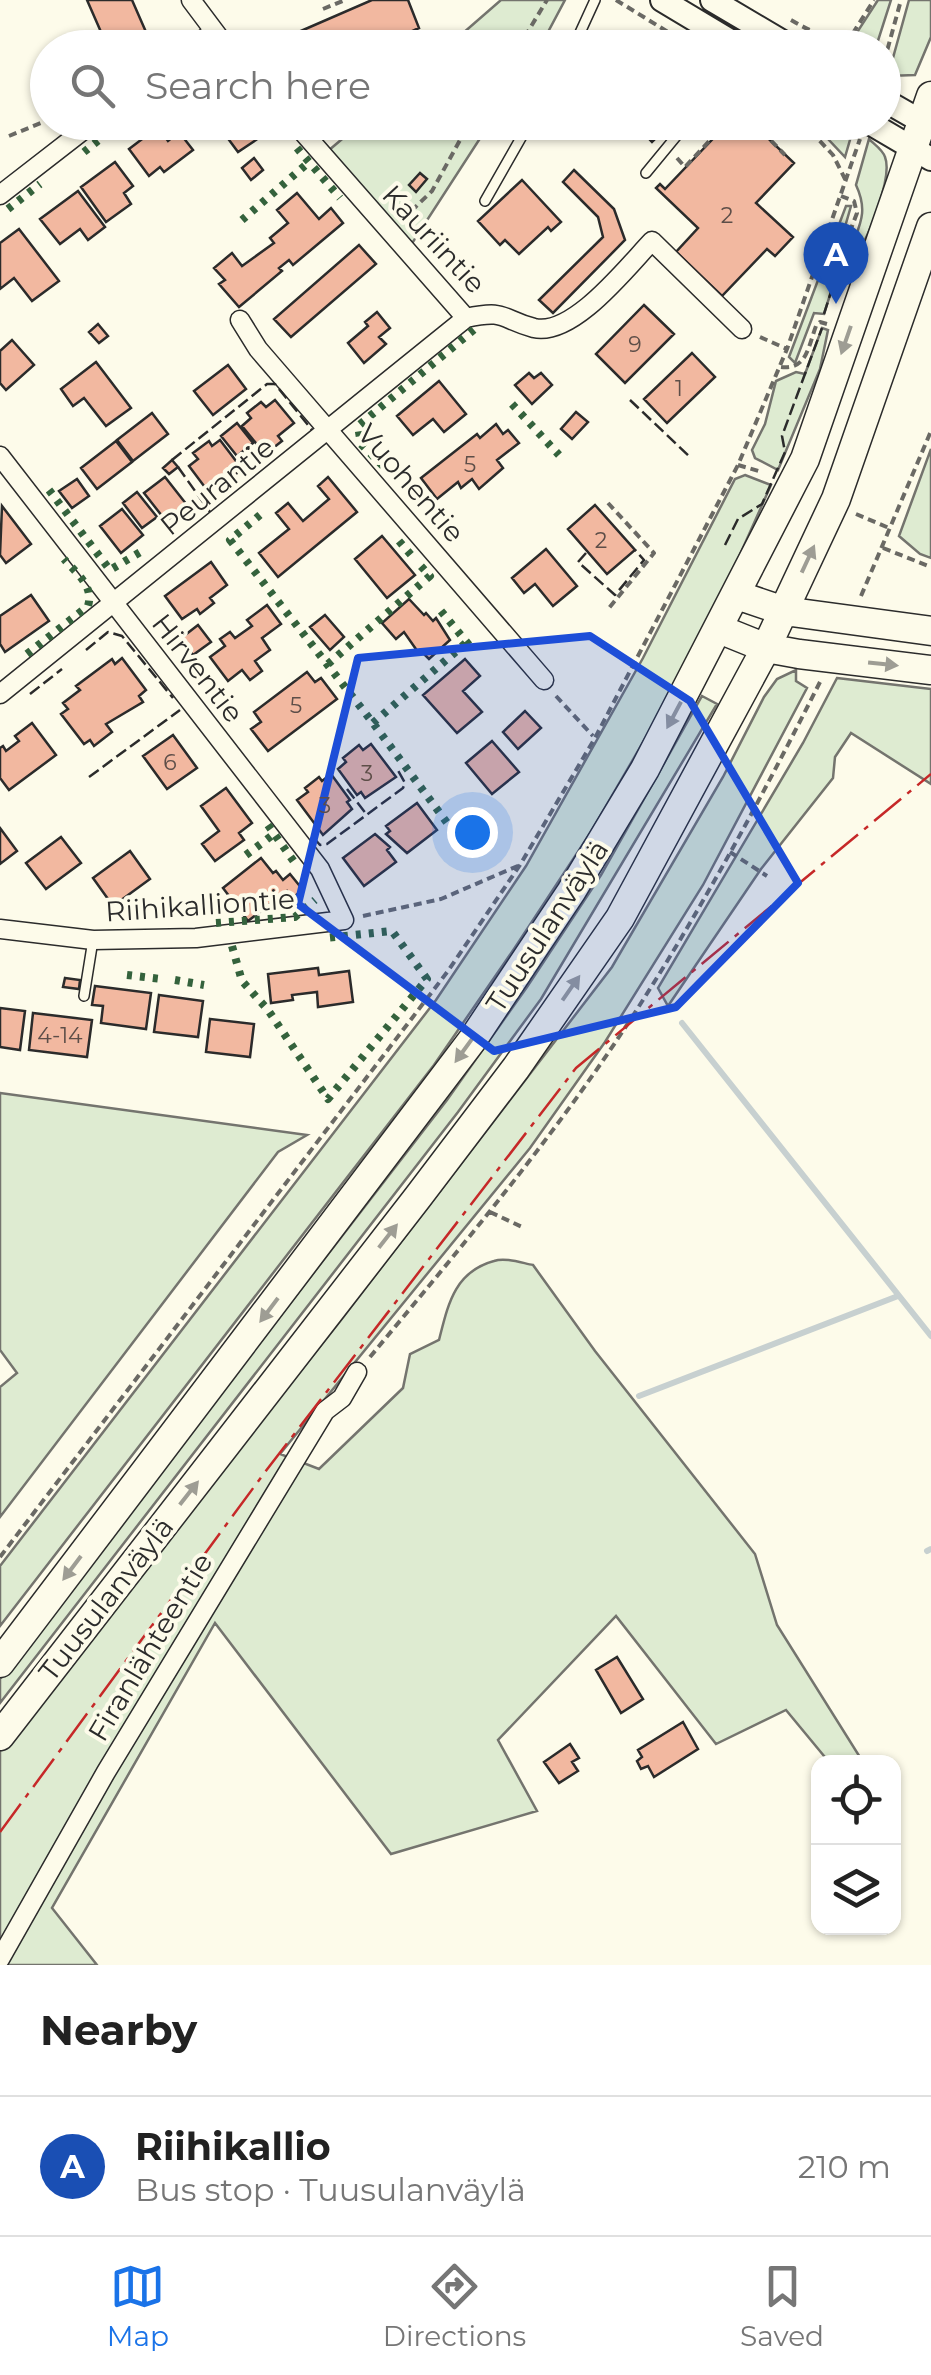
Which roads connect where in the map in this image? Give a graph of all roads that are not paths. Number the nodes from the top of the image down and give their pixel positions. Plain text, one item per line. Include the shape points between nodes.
1 (191, 0) edge
2 (595, 0) edge
3 (662, 0) edge
4 (712, 0) edge
5 (758, 26) junction
6 (212, 30) edge
7 (582, 30) edge
8 (713, 30) edge
9 (755, 30) edge
10 (764, 30) edge
11 (901, 113) edge
12 (901, 129) edge
13 (926, 131) edge
14 (71, 140) edge
15 (310, 140) edge
16 (520, 140) edge
17 (673, 140) edge
18 (646, 172) dead end
19 (0, 195) edge
20 (485, 200) dead end
21 (931, 227) edge
22 (466, 318) junction
23 (240, 320) dead end
24 (742, 330) road end
25 (329, 432) junction
26 (0, 456) edge
27 (737, 594) junction
28 (114, 604) junction
29 (784, 610) junction
30 (720, 629) junction
31 (931, 631) edge
32 (766, 648) junction
33 (931, 670) edge
34 (544, 680) road end
35 (0, 694) edge
36 (344, 920) joint
37 (0, 929) edge
38 (93, 940) junction
39 (84, 996) dead end
40 (357, 1372) road end
41 (0, 1663) edge
42 (0, 1736) edge
43 (0, 1960) edge

1 - 6 street
2 - 7 lane
3 - 8 street
4 - 5 street
5 - 9 lane
5 - 10 street
11 - 13 street
12 - 13 street
13 -> 27 main road, Tuusulanväylä via 804,459
14 - 19 street
15 - 22 street, Kauriintie
16 - 20 lane
17 - 18 lane
29 -> 21 main road, Tuusulanväylä via 836,499
22 - 24 street, Kauriintie via 493,312 534,328 570,321 652,241
22 - 25 street, Peurantie
23 - 25 street, Vuohentie
25 - 28 street, Peurantie
25 - 34 street, Vuohentie
26 - 28 street, Hirventie
27 - 29 main road
27 - 30 main road, Tuusulanväylä
28 - 35 street, Peurantie
28 - 36 street, Hirventie via 320,869
29 - 31 main road
29 - 32 main road, Tuusulanväylä
30 - 32 main road
30 -> 41 main road, Tuusulanväylä via 571,892 472,1039
32 -> 33 main road
42 -> 32 main road, Tuusulanväylä via 516,1068 620,918
36 - 38 street, Riihikalliontie via 196,938
37 - 38 street, Riihikalliontie
38 - 39 lane
40 - 43 street, Firanlähteentie via 325,1412 106,1772

